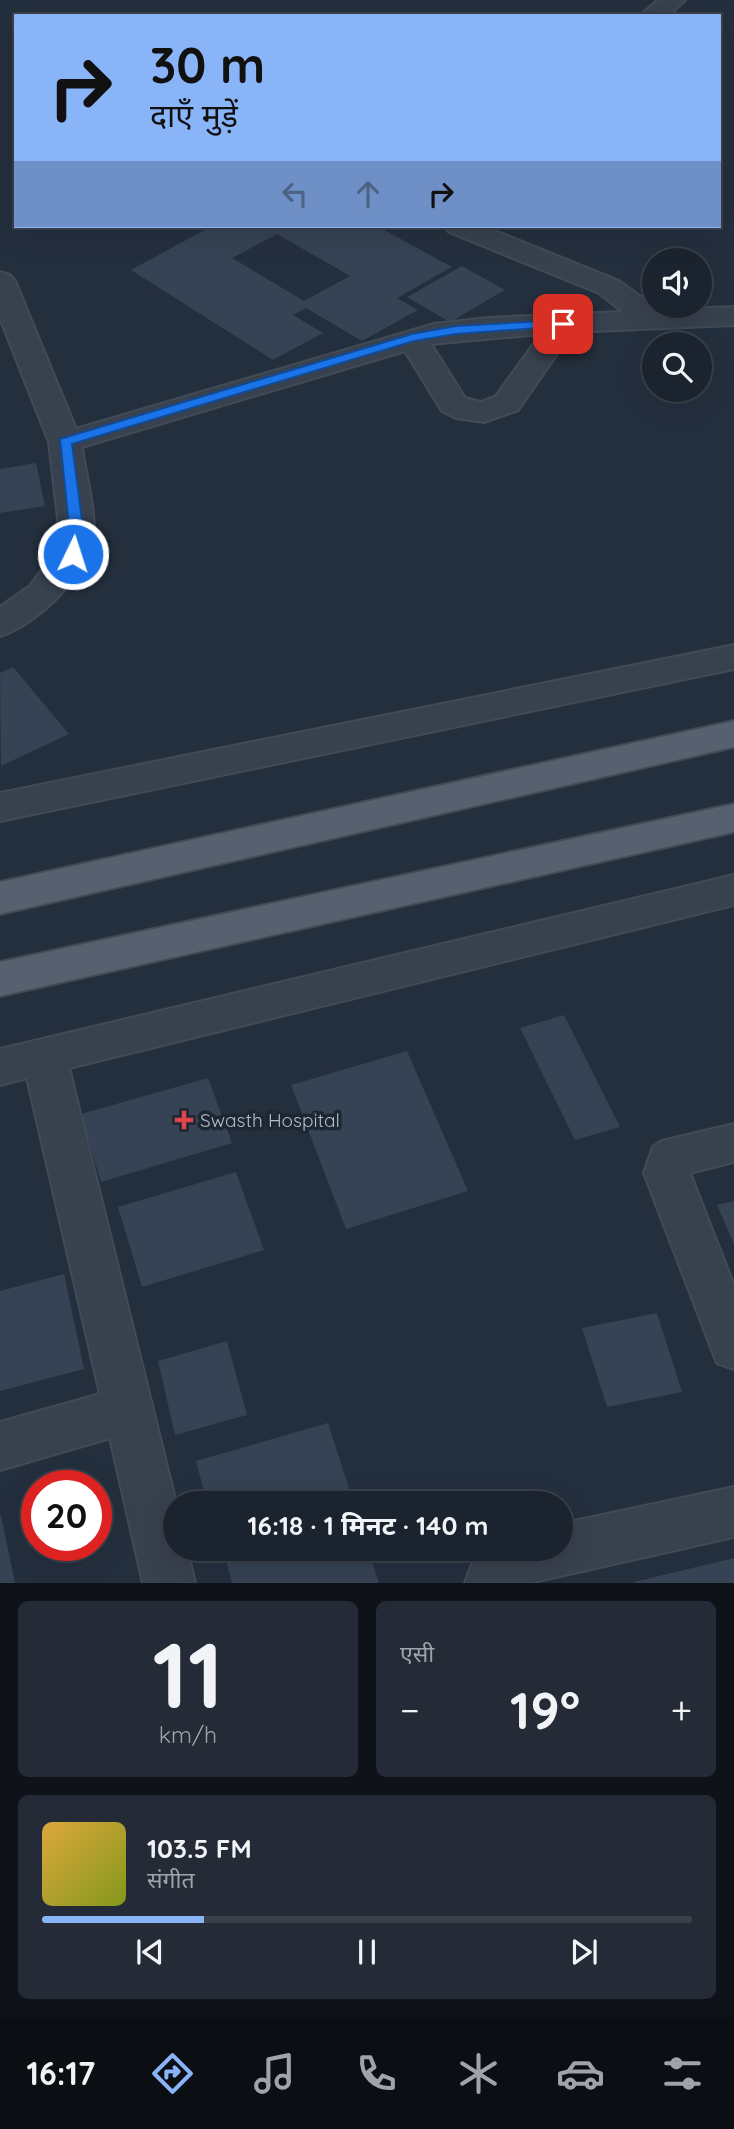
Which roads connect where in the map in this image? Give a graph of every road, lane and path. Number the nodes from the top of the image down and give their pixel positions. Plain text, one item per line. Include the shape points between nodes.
1 (673, 0) edge
2 (655, 14) edge
3 (464, 228) edge
4 (0, 281) edge
5 (734, 316) edge
6 (652, 319) junction
7 (563, 324) junction
8 (412, 338) junction
9 (65, 442) junction
10 (0, 624) edge
11 (734, 657) edge
12 (734, 734) edge
13 (0, 807) edge
14 (734, 818) edge
15 (734, 890) edge
16 (0, 898) edge
17 (0, 979) edge
18 (44, 1056) junction
19 (0, 1067) edge
20 (734, 1143) edge
21 (734, 1347) edge
22 (126, 1410) junction
23 (0, 1446) edge
24 (734, 1512) edge
25 (169, 1583) edge
26 (491, 1583) edge

1 - 2 street
3 - 6 street via 609,287
4 - 9 street
5 - 6 street
6 - 7 street
7 - 8 street via 466,329
7 - 8 street via 507,403 484,412 453,404
8 - 9 street
9 - 10 street via 77,535 73,554 42,594
11 - 13 street
12 - 16 main road
14 - 17 main road
15 - 18 street
18 - 19 street
18 - 22 street
20 - 21 street via 678,1155 668,1161 667,1173
22 - 23 street
22 - 25 street
24 - 26 street via 519,1559 494,1575

